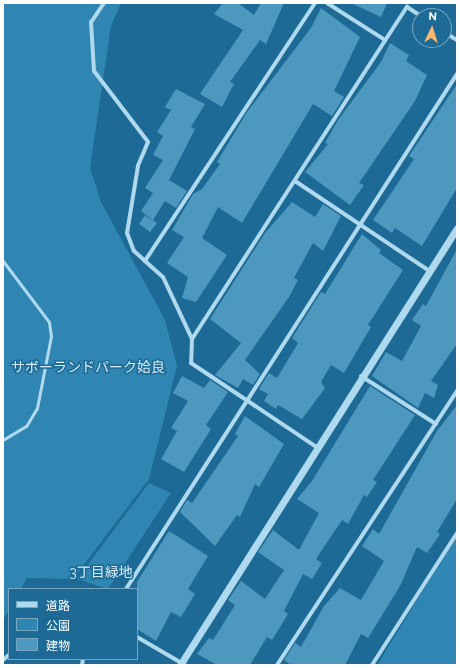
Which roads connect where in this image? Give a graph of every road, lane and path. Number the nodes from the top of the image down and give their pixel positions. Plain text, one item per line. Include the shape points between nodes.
1 (104, 3) edge
2 (314, 3) edge
3 (327, 3) edge
4 (412, 10) edge
5 (385, 40) junction
6 (457, 74) edge
7 (295, 181) junction
8 (360, 225) junction
9 (457, 228) edge
10 (3, 261) edge
11 (145, 261) junction
12 (428, 270) junction
13 (192, 339) junction
14 (361, 376) junction
15 (457, 391) edge
16 (246, 401) junction
17 (436, 424) junction
18 (3, 440) edge
19 (318, 448) junction
20 (457, 533) edge
21 (127, 588) edge
22 (138, 638) edge
23 (182, 664) edge
24 (277, 665) edge
25 (372, 665) edge

1 - 11 street via 91,22 94,71 148,142 138,166 127,233 134,251
2 - 11 street
3 - 5 street
4 - 5 street via 407,7
5 - 7 street
6 - 8 street
7 - 8 street
7 - 13 street
8 - 12 street
8 - 16 street
9 - 12 street
10 - 18 lane via 48,322 51,336 37,408 26,426
11 - 13 street via 163,277
12 - 14 street
13 - 16 street via 191,363
14 - 17 street
14 - 19 street
15 - 17 street
16 - 19 street
16 - 21 street
17 - 24 street
19 - 23 street
20 - 25 street
22 - 23 street

